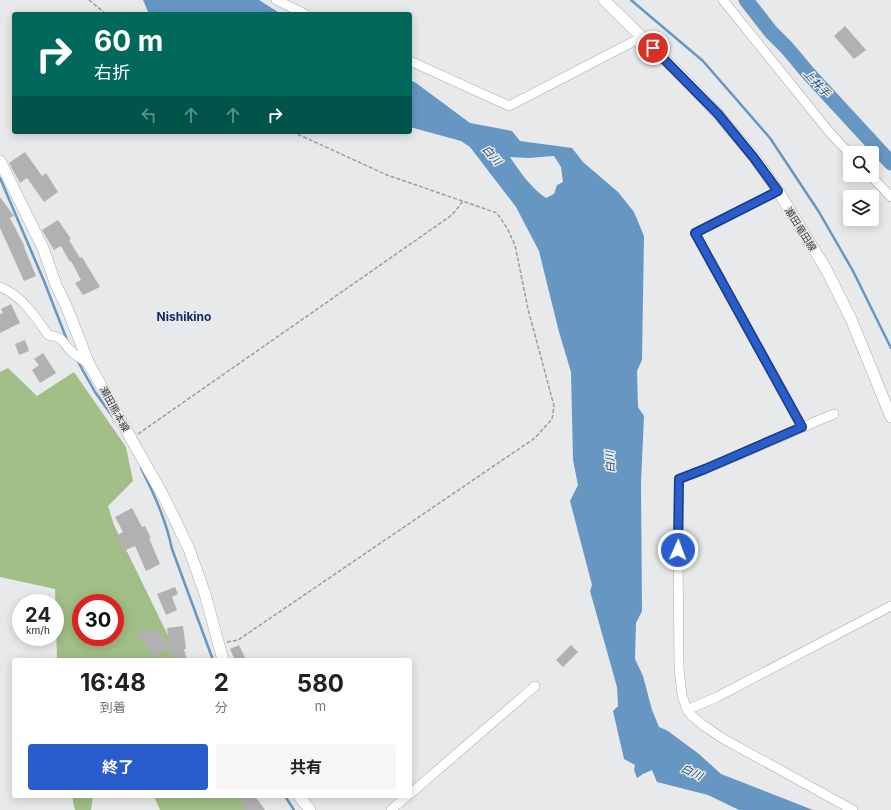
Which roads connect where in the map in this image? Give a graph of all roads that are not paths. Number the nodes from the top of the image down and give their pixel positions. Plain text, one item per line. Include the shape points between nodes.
1 (604, 0) edge
2 (723, 0) edge
3 (281, 1) edge
4 (301, 12) edge
5 (642, 37) junction
6 (412, 62) edge
7 (843, 147) edge
8 (0, 161) edge
9 (877, 182) edge
10 (778, 191) junction
11 (891, 197) edge
12 (0, 287) edge
13 (89, 364) junction
14 (834, 414) dead end
15 (891, 417) edge
16 (802, 427) junction
17 (891, 606) edge
18 (222, 658) edge
19 (535, 686) dead end
20 (688, 710) junction
21 (412, 792) edge
22 (301, 798) edge
23 (405, 798) edge
24 (310, 810) edge
25 (391, 810) edge
26 (853, 810) edge

1 - 5 main road, 瀬田竜田線
2 - 7 street
3 - 4 street
5 - 6 street via 509,106
5 - 10 main road, 瀬田竜田線 via 718,114
8 - 13 main road, 瀬田熊本線 via 43,248
9 - 11 street
10 - 15 main road, 瀬田竜田線 via 829,276 851,320
10 - 16 street via 695,233
12 - 13 street via 8,290 23,304 48,335 64,340 72,352
13 - 18 main road, 瀬田熊本線 via 165,499 189,549 205,594
14 - 16 street
16 - 20 street via 679,479 679,668 682,695
17 - 20 street
19 - 21 street
20 - 26 street via 702,726
22 - 24 main road
23 - 25 street

